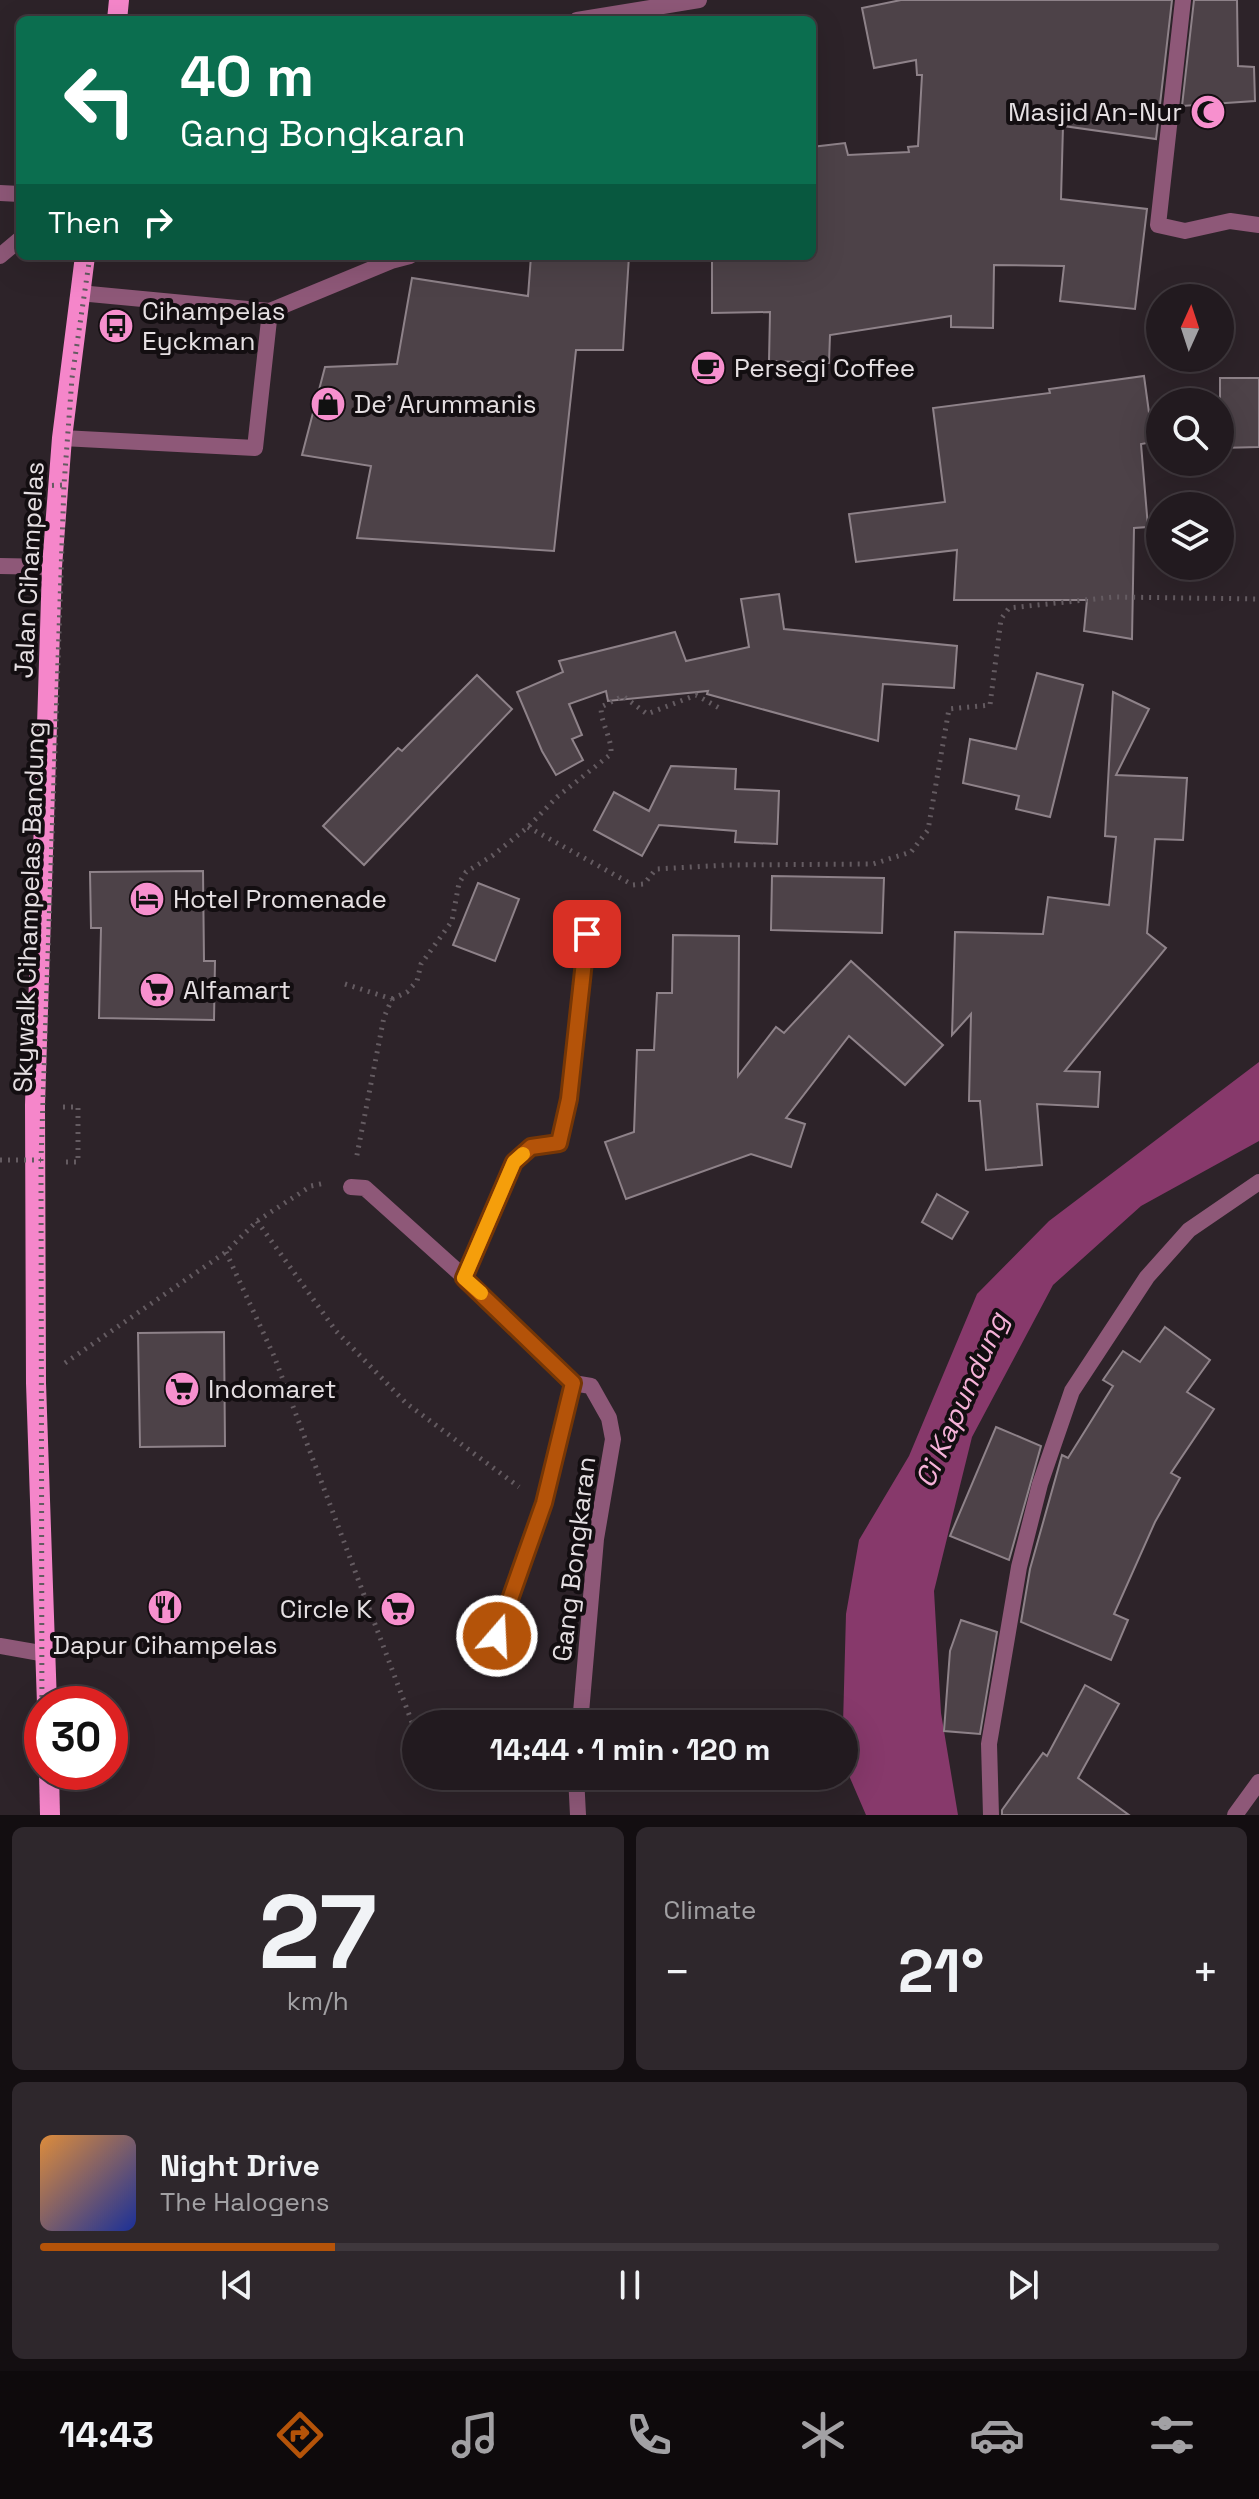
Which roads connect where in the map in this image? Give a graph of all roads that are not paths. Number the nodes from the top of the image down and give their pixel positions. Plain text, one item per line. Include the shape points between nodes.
1 (699, 0) edge
2 (1183, 0) edge
3 (601, 16) edge
4 (1259, 225) edge
5 (16, 242) edge
6 (0, 256) edge
7 (87, 260) edge
8 (395, 260) edge
9 (79, 293) junction
10 (270, 311) junction
11 (62, 438) junction
12 (0, 566) edge
13 (52, 567) junction
14 (587, 934) dead end
15 (1259, 1182) edge
16 (351, 1187) road end
17 (464, 1278) junction
18 (573, 1383) junction
19 (497, 1636) dead end
20 (0, 1646) edge
21 (46, 1654) junction
22 (47, 1686) edge
23 (581, 1710) edge
24 (1259, 1782) edge
25 (49, 1790) edge
26 (577, 1790) edge
27 (50, 1815) edge
28 (578, 1815) edge
29 (991, 1815) edge
30 (1235, 1815) edge

1 - 3 street
2 - 4 street via 1158,225 1185,231 1230,221
5 - 6 street
7 - 9 main road, Jalan Cihampelas
8 - 10 street
9 - 10 street
9 - 11 main road, Jalan Cihampelas
10 - 11 street via 255,448
11 - 13 main road, Jalan Cihampelas
12 - 13 street
13 - 21 main road, Jalan Cihampelas via 35,1105 36,1383
14 - 17 street via 569,1099 559,1143 531,1147 514,1162
15 - 29 street via 1189,1230 1119,1317 1072,1391 1040,1484 1016,1583 989,1744
16 - 17 street, Gang Bongkaran via 365,1188
17 - 18 street, Gang Bongkaran
18 - 19 street via 544,1503
18 - 23 street, Gang Bongkaran via 591,1386 599,1396 613,1439 596,1539
20 - 21 street
21 - 22 main road, Jalan Cihampelas
24 - 30 street
25 - 27 main road
26 - 28 street

